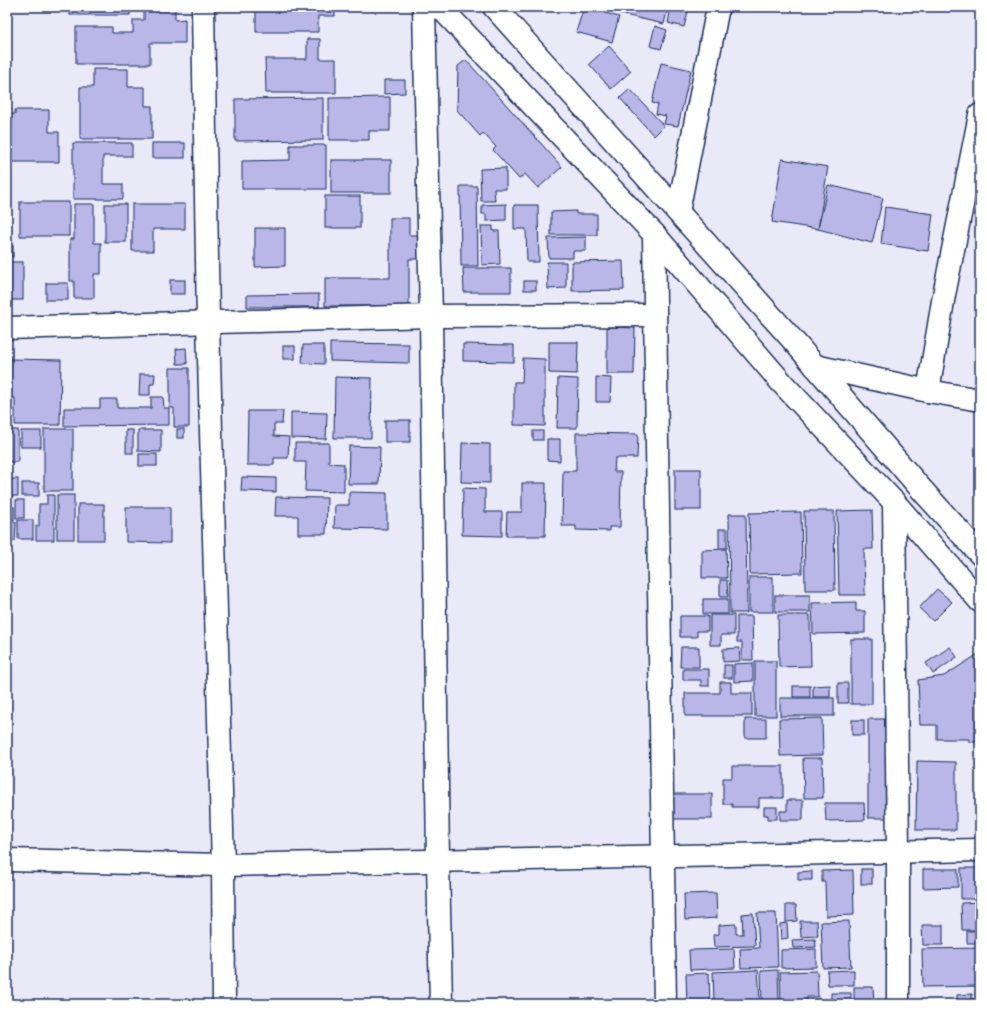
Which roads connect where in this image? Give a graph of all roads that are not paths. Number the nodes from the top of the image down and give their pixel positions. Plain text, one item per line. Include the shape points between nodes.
1 (203, 7) edge
2 (424, 7) edge
3 (440, 7) edge
4 (494, 7) edge
5 (718, 7) edge
6 (980, 115) edge
7 (678, 212) junction
8 (654, 234) junction
9 (432, 316) junction
10 (655, 316) junction
11 (208, 322) junction
12 (7, 328) edge
13 (815, 366) junction
14 (928, 391) junction
15 (980, 400) edge
16 (894, 502) junction
17 (980, 554) edge
18 (980, 601) edge
19 (980, 850) edge
20 (898, 851) junction
21 (662, 856) junction
22 (7, 860) edge
23 (438, 861) junction
24 (223, 865) junction
25 (224, 1004) edge
26 (441, 1004) edge
27 (664, 1004) edge
28 (898, 1004) edge

1 - 11 street
2 - 9 street
3 - 8 street
4 - 7 street
5 - 7 street
6 - 14 street via 944,295
7 - 13 street
8 - 10 street
8 - 16 street via 782,383
9 - 10 street
9 - 11 street
9 - 23 street
10 - 21 street
11 - 12 street
11 - 24 street
13 - 14 street
13 - 17 street
14 - 15 street
16 - 18 street
16 - 20 street
19 - 20 street
20 - 21 street
20 - 28 street
21 - 23 street
21 - 27 street
22 - 24 street
23 - 24 street
23 - 26 street
24 - 25 street

